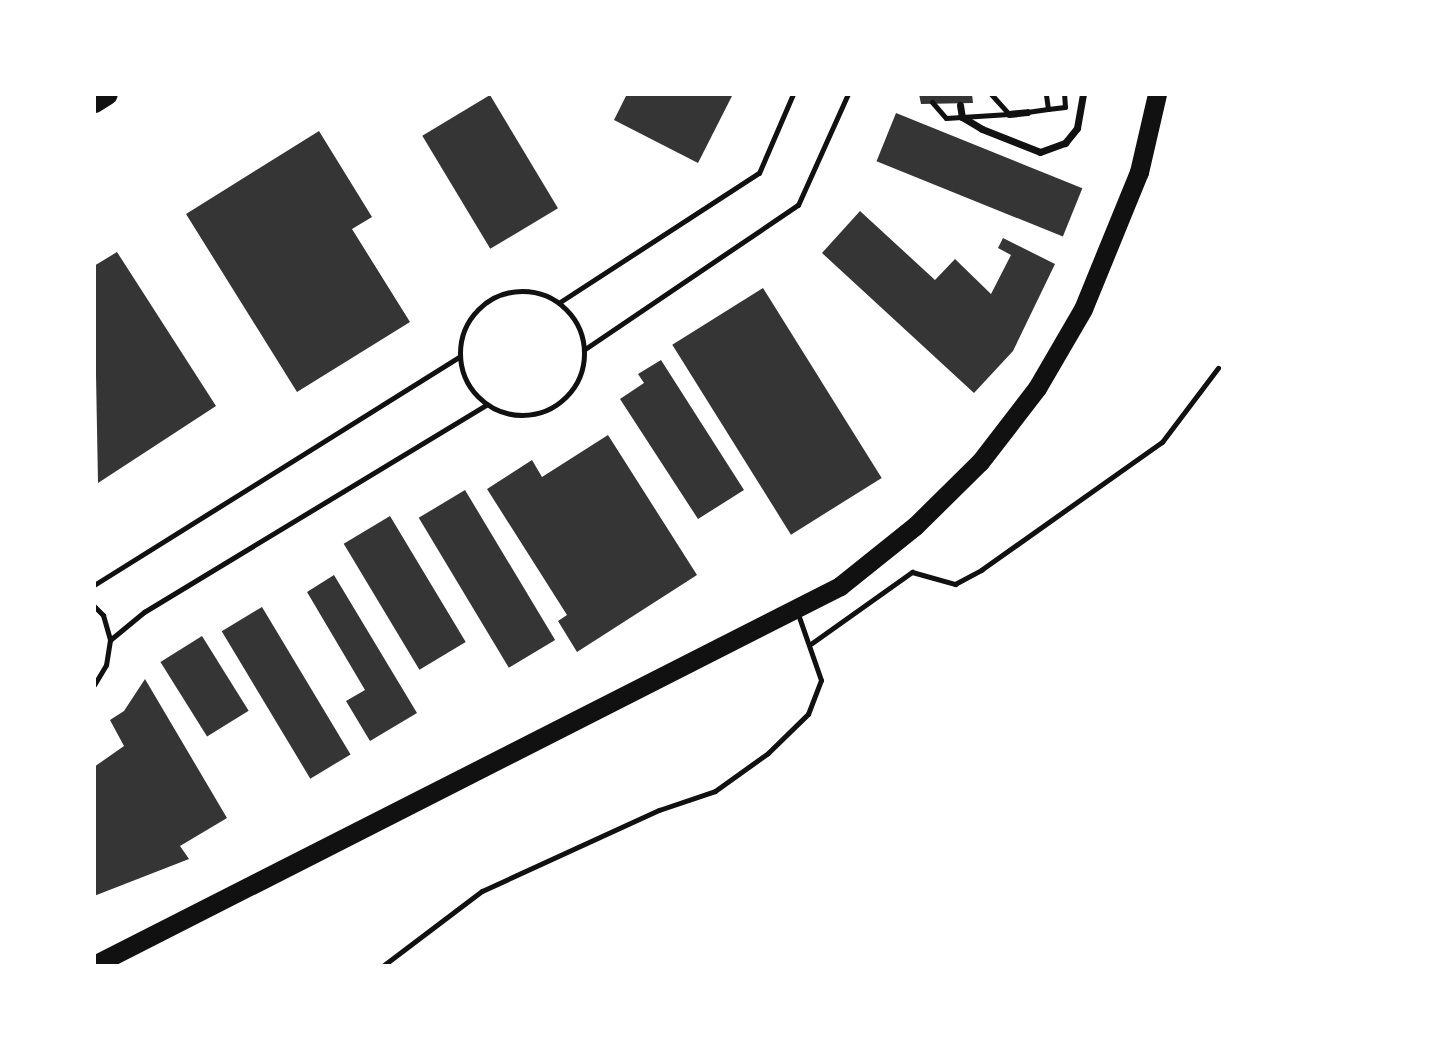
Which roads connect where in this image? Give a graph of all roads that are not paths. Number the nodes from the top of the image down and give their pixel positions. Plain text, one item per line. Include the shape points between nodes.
1 (107, 94) edge
2 (793, 94) edge
3 (848, 94) edge
4 (991, 94) edge
5 (1046, 94) edge
6 (1063, 94) edge
7 (1083, 94) edge
8 (1157, 94) edge
9 (94, 102) edge
10 (932, 102) dead end
11 (960, 105) dead end
12 (1048, 109) junction
13 (1027, 112) joint
14 (1009, 114) junction
15 (962, 117) junction
16 (560, 302) junction
17 (584, 349) junction
18 (459, 357) junction
19 (1219, 368) dead end
20 (486, 405) junction
21 (94, 585) edge
22 (94, 606) edge
23 (796, 608) junction
24 (110, 640) junction
25 (811, 643) junction
26 (94, 685) edge
27 (94, 965) edge
28 (384, 965) edge

1 - 9 highway
2 - 16 lane via 759,173
3 - 17 lane via 798,205
4 - 14 lane
5 - 12 lane
6 - 12 lane via 1065,107
7 - 15 street via 1077,128 1065,143 1040,152
8 - 23 highway via 1134,185 1083,309 1037,388 980,462 915,526 840,586
10 - 15 lane via 946,118
11 - 15 street
12 - 13 lane
13 - 14 street
14 - 15 lane
16 - 17 lane via 578,323
16 - 18 lane via 517,289 494,296 474,312 462,332
17 - 20 lane via 581,373 555,406 525,416
18 - 20 lane via 465,381
18 - 21 lane
19 - 25 lane via 1162,442 981,570 955,584 912,572
20 - 24 lane via 144,612
22 - 24 lane via 103,615
23 - 25 lane
23 - 27 highway
24 - 26 lane via 106,665
25 - 28 lane via 821,680 808,714 768,753 715,791 659,810 482,891

